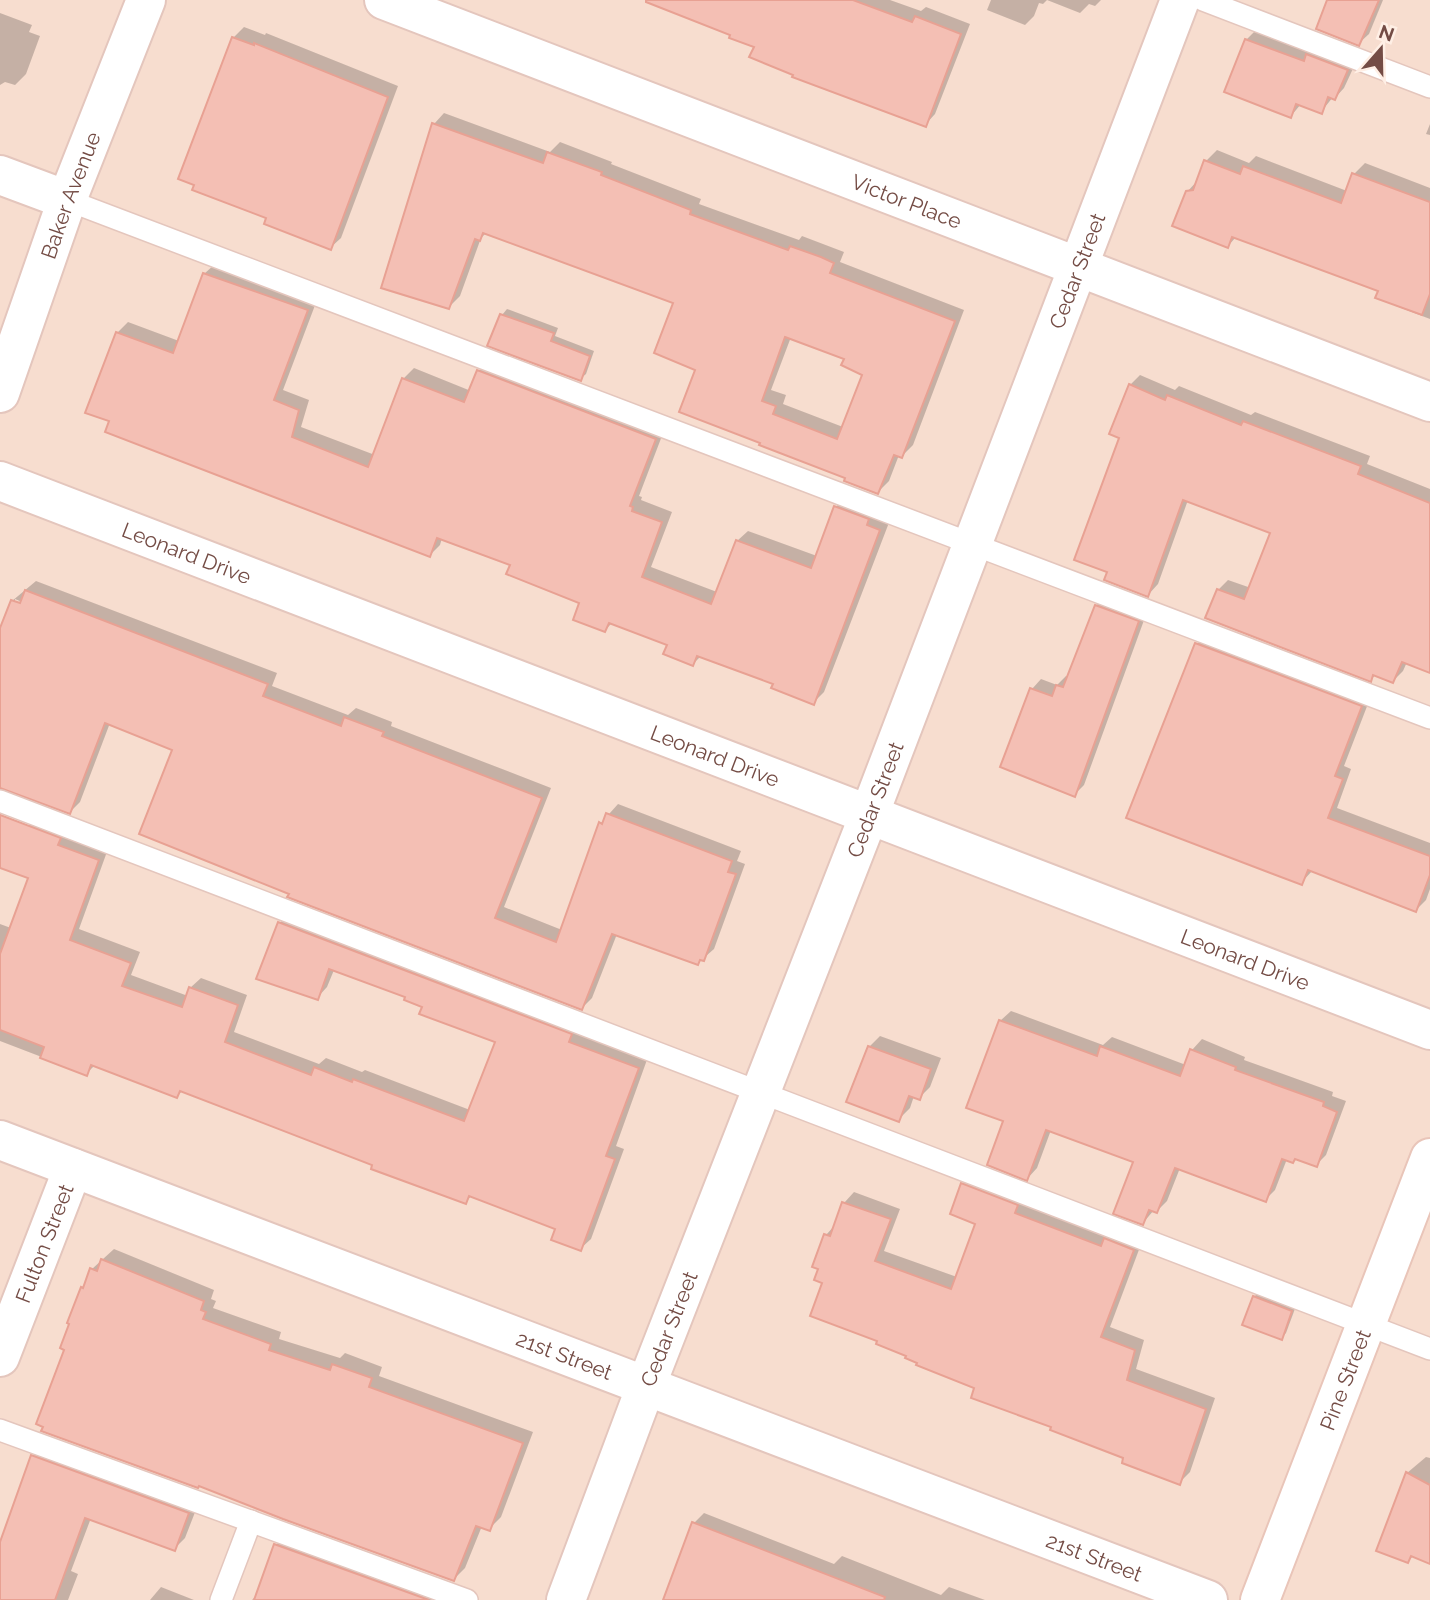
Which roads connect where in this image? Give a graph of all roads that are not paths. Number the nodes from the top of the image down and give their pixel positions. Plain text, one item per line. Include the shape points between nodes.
1 (146, 0) edge
2 (384, 0) edge
3 (1180, 0) edge
4 (1203, 0) edge
5 (1430, 87) edge
6 (0, 175) edge
7 (66, 200) junction
8 (1078, 267) junction
9 (0, 393) edge
10 (1430, 402) edge
11 (0, 481) edge
12 (973, 543) junction
13 (1430, 718) edge
14 (0, 801) edge
15 (869, 814) junction
16 (1430, 1030) edge
17 (760, 1092) junction
18 (0, 1140) edge
19 (1430, 1158) edge
20 (73, 1168) junction
21 (1366, 1324) junction
22 (1430, 1349) edge
23 (0, 1357) edge
24 (646, 1386) junction
25 (0, 1430) edge
26 (251, 1521) junction
27 (221, 1600) edge
28 (467, 1600) edge
29 (566, 1600) edge
30 (1208, 1600) edge
31 (1260, 1600) edge

1 - 7 street, Baker Avenue
2 - 8 street, Victor Place
3 - 8 street, Cedar Street
4 - 5 lane
6 - 7 street
7 - 9 street, Baker Avenue
7 - 12 lane
8 - 10 street, Victor Place
8 - 12 street, Cedar Street
11 - 15 street, Leonard Drive
12 - 13 lane
12 - 15 street, Cedar Street
14 - 17 lane
15 - 16 street, Leonard Drive
15 - 17 street, Cedar Street
17 - 21 lane
17 - 24 street, Cedar Street
18 - 20 street, 21st Street
19 - 21 street, Pine Street
20 - 23 street, Fulton Street
20 - 24 street, 21st Street
21 - 22 lane
21 - 31 street, Pine Street
24 - 29 street, Cedar Street
24 - 30 street, 21st Street
25 - 26 lane
26 - 27 lane
26 - 28 lane

